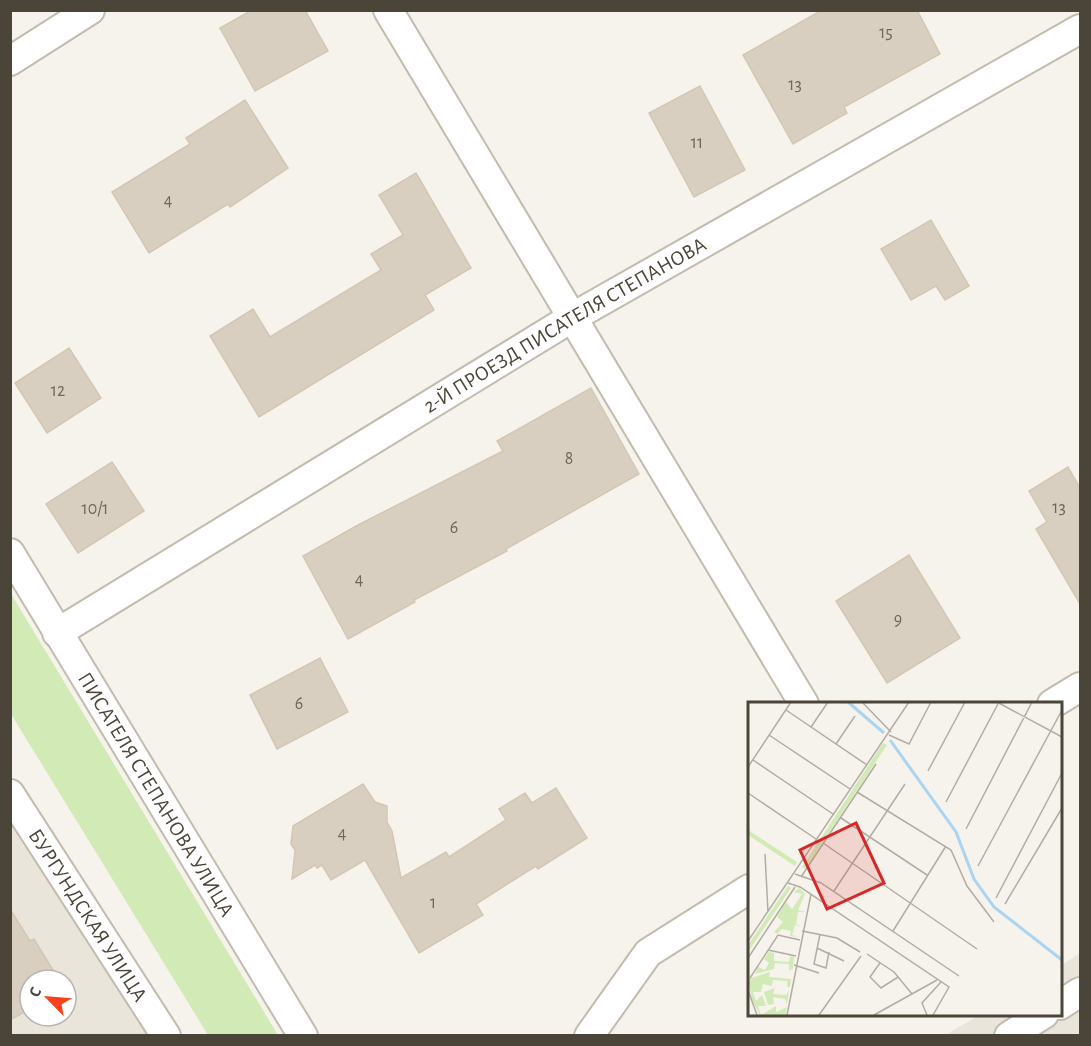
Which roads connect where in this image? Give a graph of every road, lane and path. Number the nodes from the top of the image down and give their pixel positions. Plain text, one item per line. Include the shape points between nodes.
1 (90, 10) edge
2 (388, 10) edge
3 (1080, 29) edge
4 (10, 61) edge
5 (573, 317) junction
6 (10, 554) edge
7 (57, 633) junction
8 (1080, 687) edge
9 (803, 702) edge
10 (1055, 702) edge
11 (10, 794) edge
12 (748, 890) edge
13 (1080, 992) edge
14 (1061, 1004) edge
15 (1041, 1016) edge
16 (166, 1035) edge
17 (303, 1035) edge
18 (590, 1035) edge
19 (1009, 1035) edge

1 - 4 street
2 - 5 street
3 - 5 street, 2-Й ПРОЕЗД ПИСАТЕЛЯ СТЕПАНОВА
5 - 7 street, 2-Й ПРОЕЗД ПИСАТЕЛЯ СТЕПАНОВА
5 - 9 street
6 - 7 street, ПИСАТЕЛЯ СТЕПАНОВА УЛИЦА
7 - 17 street, ПИСАТЕЛЯ СТЕПАНОВА УЛИЦА
8 - 10 street
11 - 16 street, БУРГУНДСКАЯ УЛИЦА
12 - 18 street via 648,953
13 - 14 street
15 - 19 street

